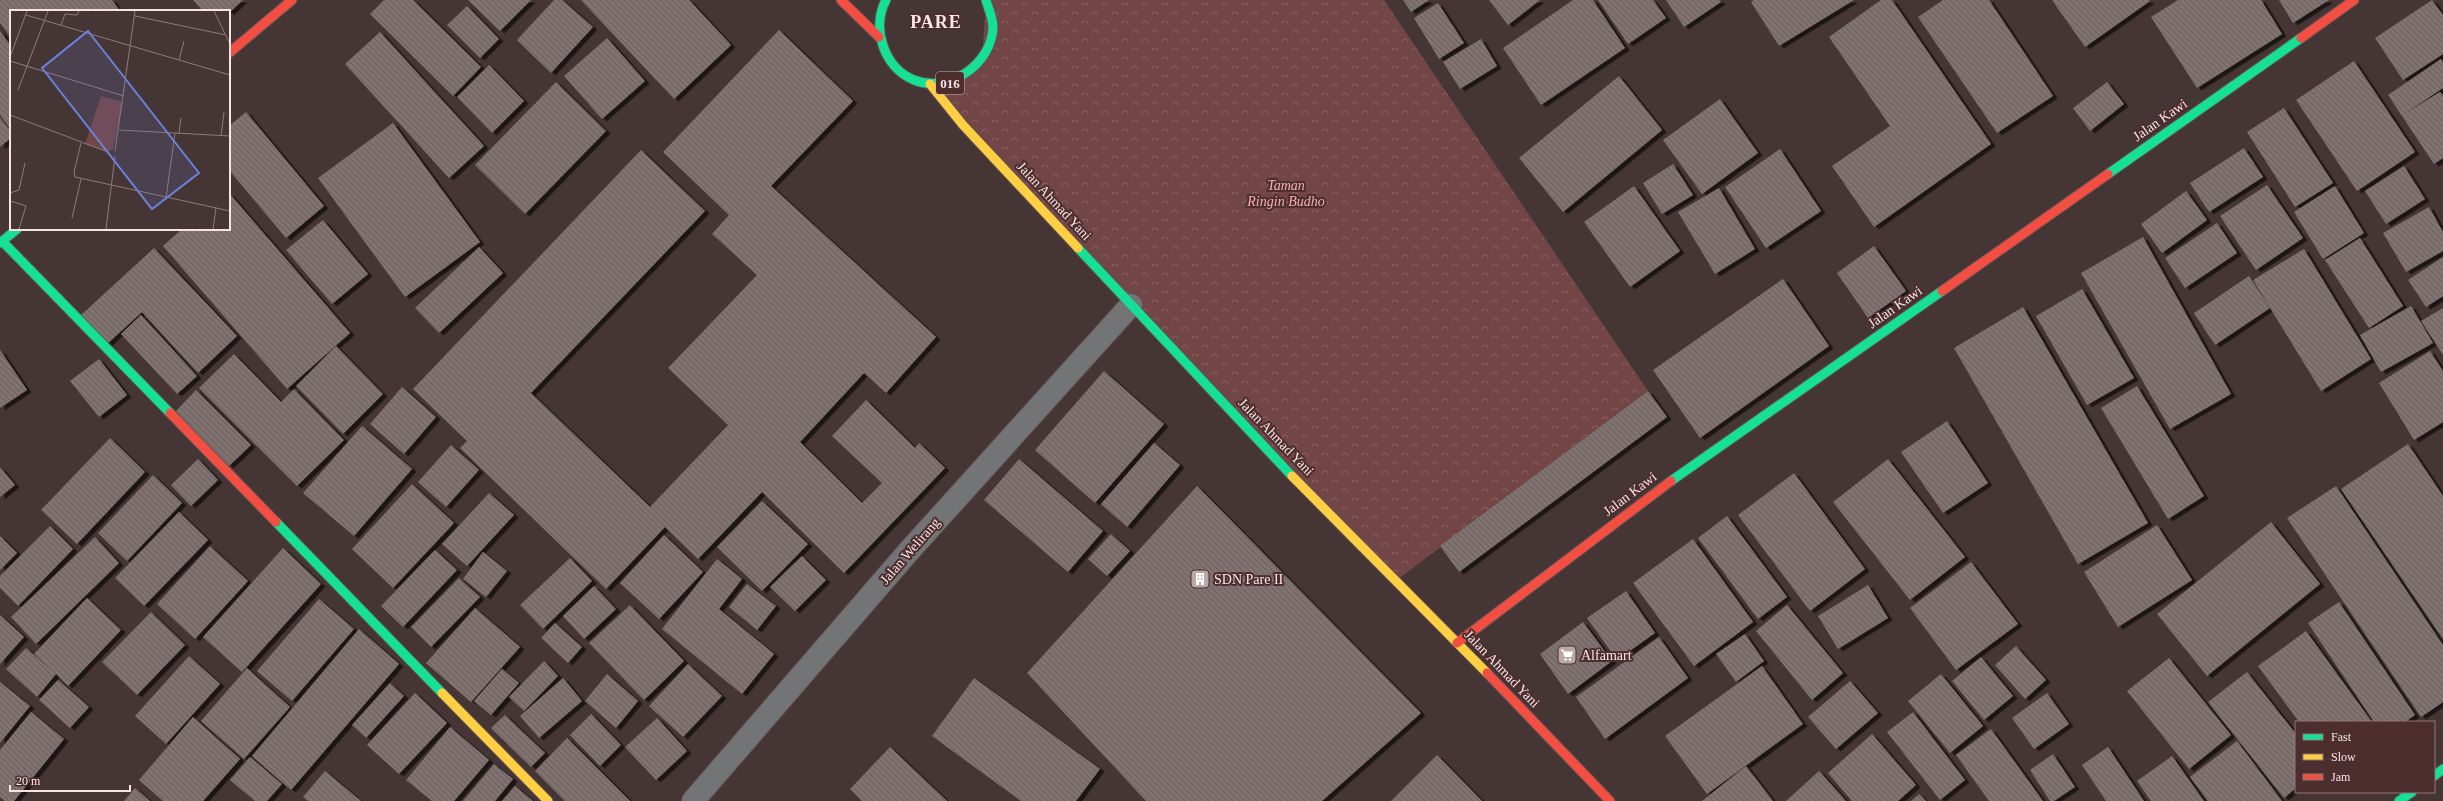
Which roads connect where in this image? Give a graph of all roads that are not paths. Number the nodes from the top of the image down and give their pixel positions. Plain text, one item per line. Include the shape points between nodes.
1 (292, 0) edge
2 (841, 0) edge
3 (886, 0) edge
4 (986, 0) edge
5 (2354, 0) edge
6 (879, 37) junction
7 (230, 52) edge
8 (930, 84) junction
9 (16, 230) edge
10 (1, 242) edge
11 (1131, 305) junction
12 (1457, 643) junction
13 (2443, 769) edge
14 (2435, 775) edge
15 (2411, 793) edge
16 (548, 801) edge
17 (693, 801) edge
18 (1610, 801) edge
19 (2399, 801) edge

1 - 7 street
2 - 6 street, 016
3 - 6 street, 016 via 879,20
4 - 8 street, 016 via 991,11 993,28 990,44 982,62 967,75 950,83
5 - 12 street, Jalan Kawi via 1704,456
6 - 8 street, 016 via 885,54 895,68 912,79
8 - 11 street, Jalan Ahmad Yani via 963,125
9 - 10 street
10 - 16 street
11 - 12 street, Jalan Ahmad Yani via 1292,476
11 - 17 street, Jalan Welirang via 909,551
12 - 18 street, Jalan Ahmad Yani
13 - 14 street
15 - 19 street

